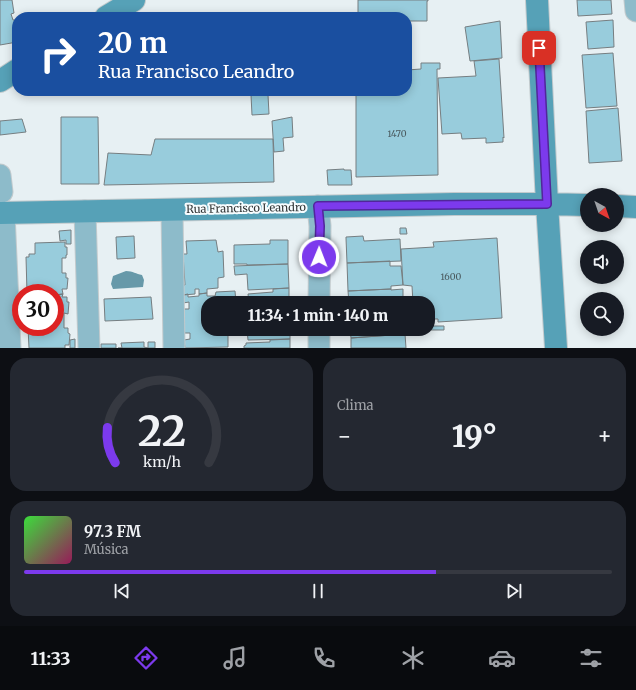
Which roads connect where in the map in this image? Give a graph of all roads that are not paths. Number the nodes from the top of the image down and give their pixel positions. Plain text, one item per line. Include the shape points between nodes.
1 (134, 0) edge
2 (537, 0) edge
3 (635, 0) edge
4 (636, 11) edge
5 (114, 12) edge
6 (12, 73) edge
7 (0, 80) edge
8 (0, 175) edge
9 (0, 192) edge
10 (547, 204) junction
11 (580, 205) edge
12 (318, 206) junction
13 (624, 206) edge
14 (636, 207) edge
15 (172, 210) junction
16 (85, 211) junction
17 (2, 213) edge
18 (319, 296) edge
19 (319, 336) edge
20 (10, 348) edge
21 (89, 348) edge
22 (174, 348) edge
23 (319, 348) edge
24 (556, 348) edge

1 - 5 main road
2 - 10 main road
3 - 4 street
6 - 7 main road
8 - 9 street
10 - 11 main road, Rua Francisco Leandro
10 - 12 main road, Rua Francisco Leandro
10 - 24 main road
12 - 15 main road, Rua Francisco Leandro
12 - 18 street
13 - 14 main road
15 - 16 main road, Rua Francisco Leandro
15 - 22 street
16 - 17 main road, Rua Francisco Leandro
16 - 21 street
17 - 20 street
19 - 23 street

